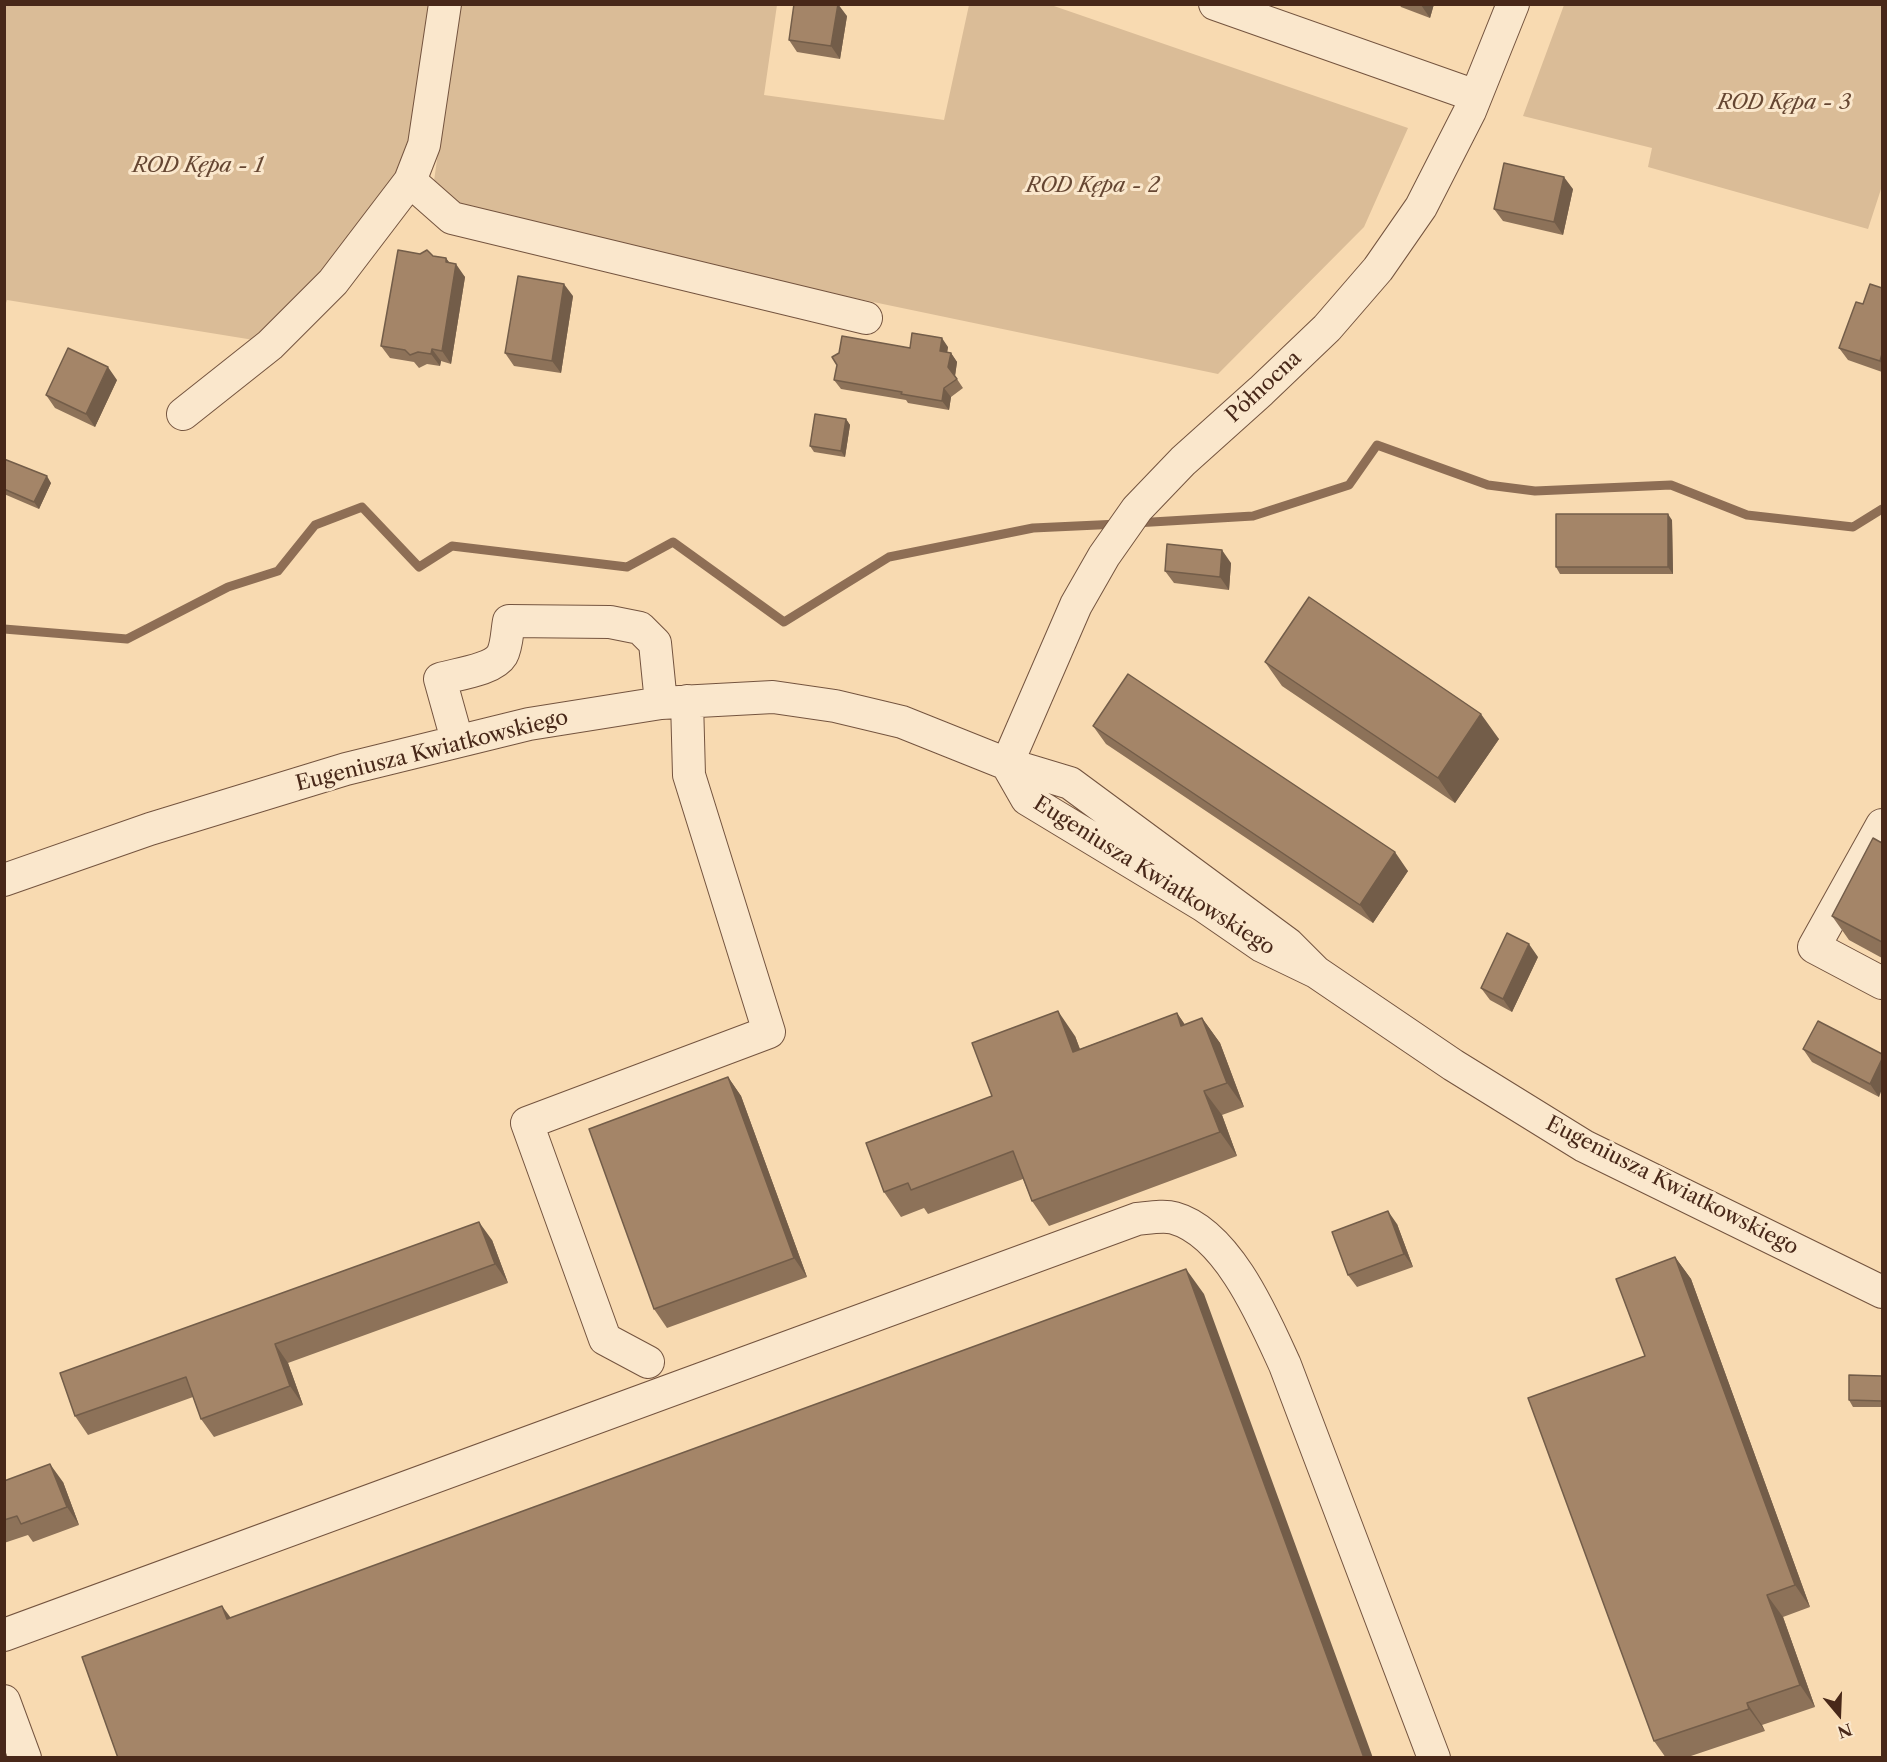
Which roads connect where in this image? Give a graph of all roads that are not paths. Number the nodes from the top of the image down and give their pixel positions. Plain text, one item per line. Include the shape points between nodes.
1 (445, 4) edge
2 (1215, 4) edge
3 (1513, 4) edge
4 (1476, 96) junction
5 (410, 181) junction
6 (866, 318) dead end
7 (183, 414) dead end
8 (674, 702) junction
9 (457, 740) junction
10 (1007, 764) junction
11 (1882, 825) edge
12 (4, 880) edge
13 (1882, 983) edge
14 (1882, 1292) edge
15 (648, 1362) dead end
16 (4, 1635) edge
17 (4, 1701) edge
18 (25, 1758) edge
19 (1434, 1758) edge

1 - 5 street via 424,145
2 - 4 street
3 - 4 street, Północna
4 - 10 street, Północna via 1421,207 1378,269 1327,328 1183,461 1137,509 1112,544 1076,605
5 - 6 street via 452,218
5 - 7 street via 333,282 270,345
8 - 9 street, Eugeniusza Kwiatkowskiego via 529,724
8 - 9 street via 655,643 640,628 610,622 509,621 503,653 496,662 440,679
8 - 10 street, Eugeniusza Kwiatkowskiego via 773,697 835,706 902,722
8 - 15 street via 689,775 769,1032 527,1123 605,1339
9 - 12 street, Eugeniusza Kwiatkowskiego via 346,769 161,826
10 - 14 street, Eugeniusza Kwiatkowskiego via 1070,783 1288,944 1316,972 1453,1065 1584,1146
11 - 13 street via 1814,947
16 - 19 street via 1137,1219 1173,1217 1202,1231 1227,1258 1263,1316
17 - 18 street

